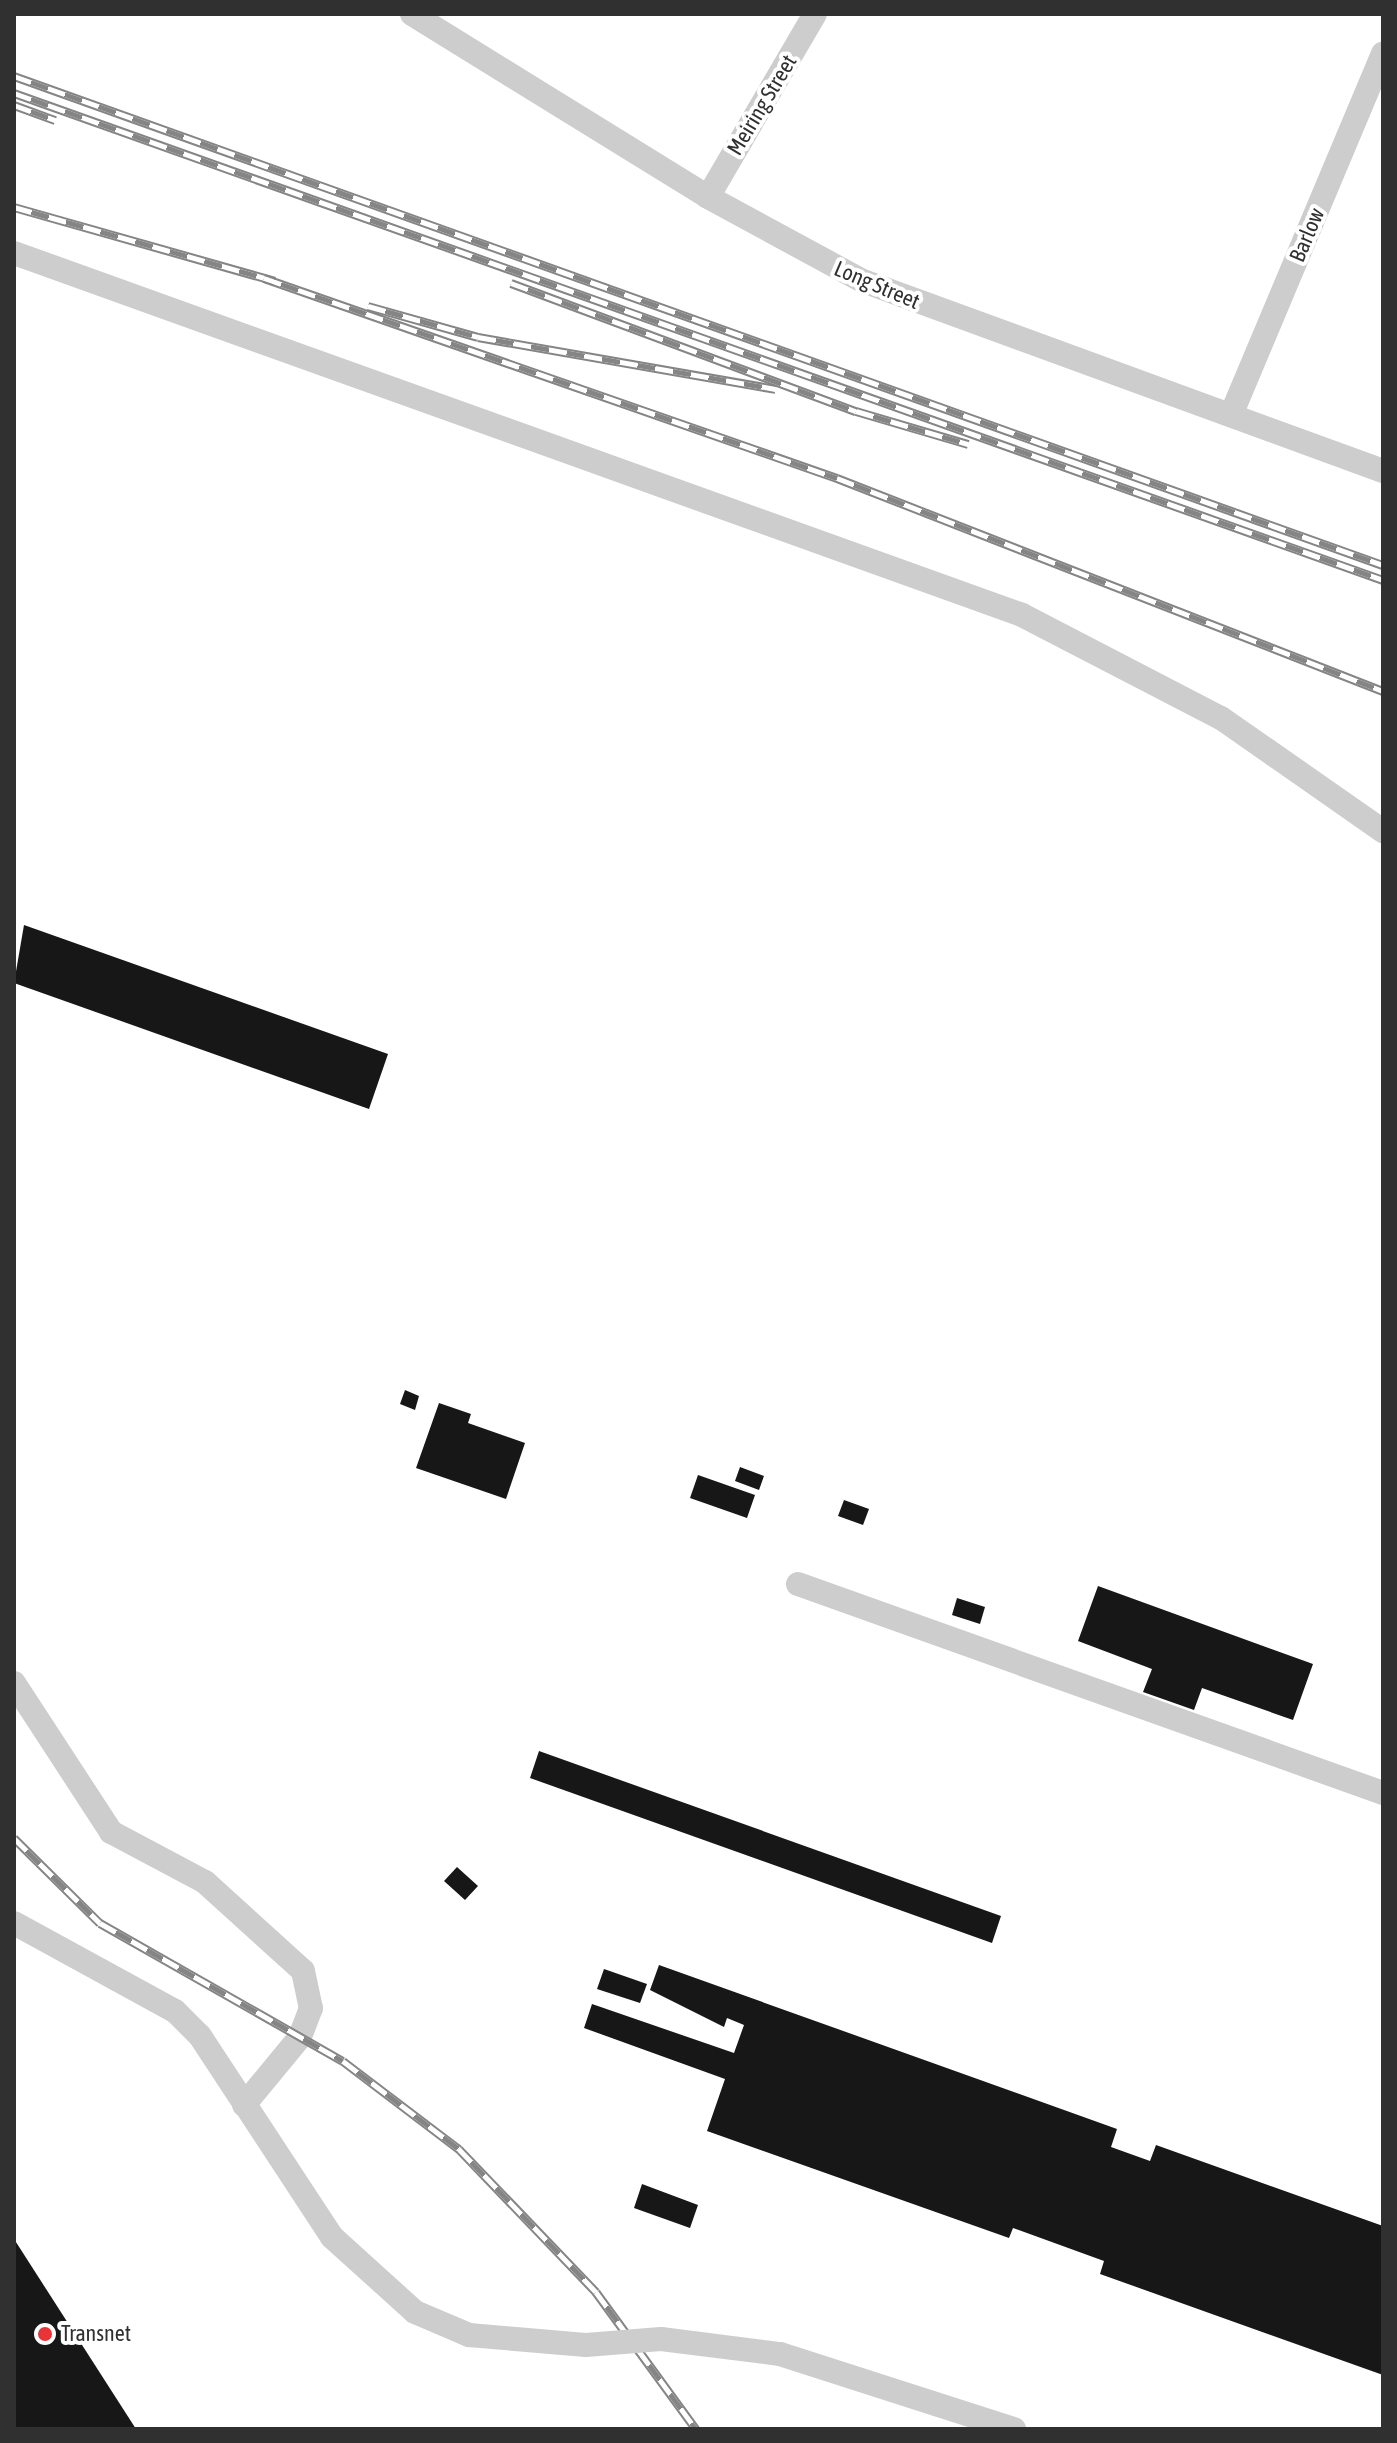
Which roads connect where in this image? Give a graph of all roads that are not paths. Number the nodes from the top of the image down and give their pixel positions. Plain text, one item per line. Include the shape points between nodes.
1 (412, 14) edge
2 (815, 14) edge
3 (1383, 54) edge
4 (708, 197) junction
5 (14, 253) edge
6 (1231, 415) junction
7 (1383, 471) edge
8 (1383, 831) edge
9 (798, 1584) dead end
10 (14, 1683) edge
11 (1383, 1793) edge
12 (14, 1923) edge
13 (244, 2105) junction
14 (1014, 2429) edge

1 - 4 street, Long Street
2 - 4 street, Meiring Street
3 - 6 street, Barlow
4 - 6 street, Long Street via 863,281
5 - 8 street via 1022,615 1221,718
6 - 7 street, Long Street
9 - 11 street
10 - 13 street via 111,1832 205,1882 303,1971 311,2008 300,2037
12 - 13 street via 175,2011
13 - 14 street, bridge via 332,2237 415,2312 469,2335 586,2345 661,2339 780,2354

